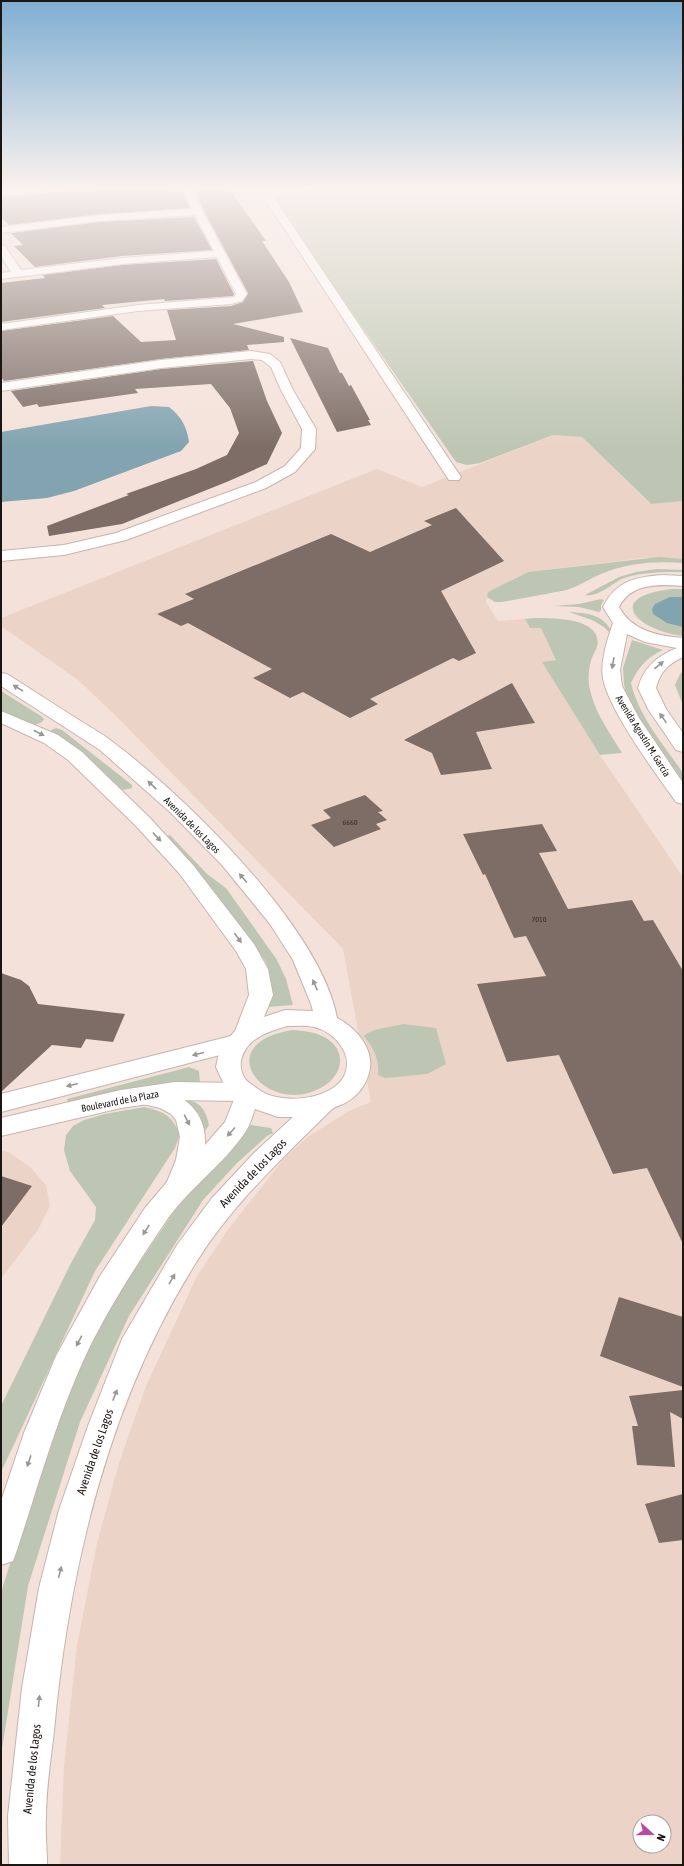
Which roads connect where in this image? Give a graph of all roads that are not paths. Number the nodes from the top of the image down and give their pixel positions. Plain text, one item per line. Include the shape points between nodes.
1 (18, 274) edge
2 (231, 274) edge
3 (320, 274) edge
4 (1, 276) edge
5 (1, 327) edge
6 (1, 387) edge
7 (454, 477) dead end
8 (1, 556) edge
9 (683, 581) edge
10 (621, 624) junction
11 (683, 643) edge
12 (683, 651) edge
13 (1, 678) edge
14 (1, 716) edge
15 (683, 746) edge
16 (683, 798) edge
17 (326, 1022) junction
18 (241, 1037) junction
19 (244, 1094) junction
20 (143, 1096) junction
21 (1, 1103) edge
22 (320, 1105) junction
23 (1, 1126) edge
24 (178, 1187) junction
25 (1, 1550) edge
26 (28, 1865) edge

1 - 4 street
2 - 5 street via 242,294 238,299 231,301 138,308
3 - 7 street
6 - 8 street via 161,364 251,355 266,357 276,365 309,429 310,440 308,449 301,458 276,478 149,528 71,548
9 - 10 street via 654,580 623,590 614,598 611,607
10 - 11 street via 653,639
10 -> 16 street, Avenida Agustín M. García via 611,677 615,691
15 -> 12 street via 657,709 647,688 650,674 658,664
17 -> 13 street, Avenida de los Lagos via 324,1004 304,960 278,920 229,862 178,809 107,746
14 -> 18 street via 51,739 75,756 143,822 186,869 246,949 258,969 261,995
17 - 18 street via 306,1018 285,1018 265,1022
17 - 22 street via 350,1038 358,1052 359,1068 353,1083 339,1096
18 - 19 street via 229,1055 227,1068 231,1080
18 -> 21 street via 203,1052
19 - 20 street, Boulevard de la Plaza via 175,1091
19 - 22 street via 263,1104 281,1109 301,1109
19 -> 24 street via 236,1126 200,1167
20 - 23 street, Boulevard de la Plaza
20 -> 24 street via 168,1101 188,1118 193,1134 188,1164
26 -> 22 street, Avenida de los Lagos via 27,1816 38,1703 56,1588 75,1510 103,1426 137,1339 187,1253 230,1195
24 -> 25 street via 155,1215 110,1284 71,1356 38,1433

